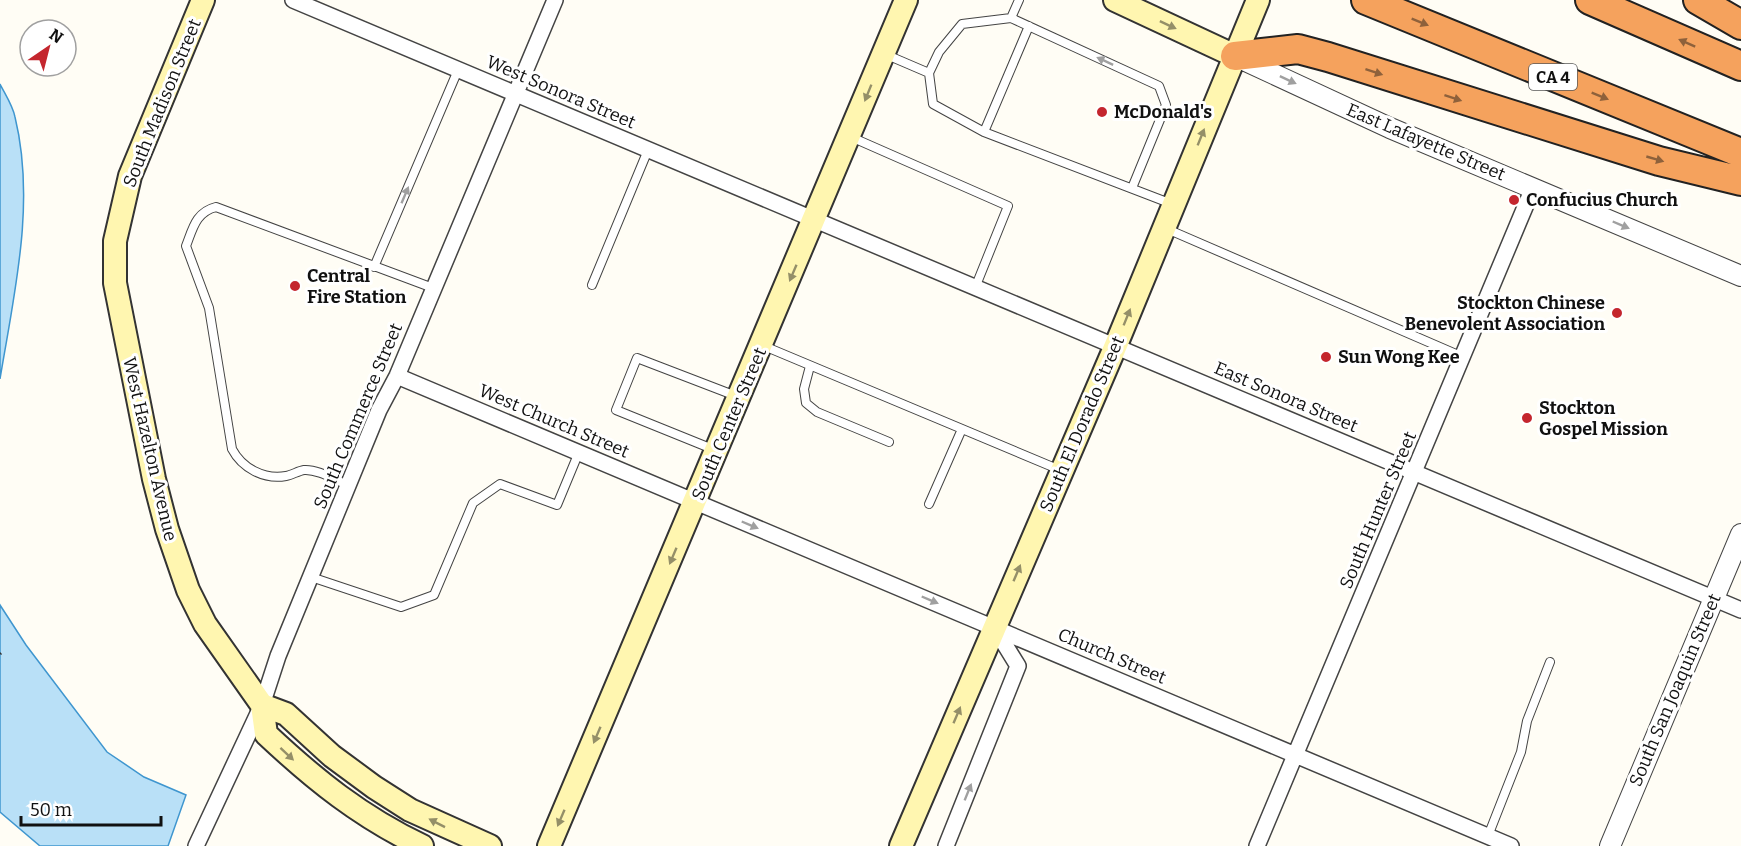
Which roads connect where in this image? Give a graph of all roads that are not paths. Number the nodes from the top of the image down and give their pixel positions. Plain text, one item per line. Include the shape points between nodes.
1 (203, 0) edge
2 (293, 0) edge
3 (555, 0) edge
4 (906, 0) edge
5 (1019, 0) edge
6 (1115, 0) edge
7 (1258, 0) edge
8 (1366, 0) edge
9 (1590, 0) edge
10 (1698, 0) edge
11 (1011, 18) junction
12 (1741, 25) edge
13 (1029, 26) junction
14 (884, 54) junction
15 (1235, 56) junction
16 (1741, 66) edge
17 (458, 70) junction
18 (929, 73) junction
19 (515, 94) junction
20 (984, 132) junction
21 (850, 136) junction
22 (648, 150) junction
23 (1741, 153) edge
24 (1741, 181) edge
25 (1132, 188) junction
26 (1533, 188) junction
27 (1174, 204) junction
28 (815, 220) junction
29 (1164, 228) junction
30 (375, 267) junction
31 (1741, 276) edge
32 (592, 285) dead end
33 (433, 288) junction
34 (975, 288) junction
35 (119, 314) joint
36 (1116, 345) junction
37 (762, 346) junction
38 (1463, 357) junction
39 (810, 366) junction
40 (397, 376) junction
41 (740, 398) junction
42 (962, 429) junction
43 (889, 442) dead end
44 (718, 451) junction
45 (579, 452) junction
46 (1061, 471) junction
47 (1414, 473) junction
48 (348, 485) junction
49 (696, 502) junction
50 (929, 504) dead end
51 (1741, 534) edge
52 (310, 577) junction
53 (1714, 599) junction
54 (1741, 610) edge
55 (994, 627) junction
56 (1550, 662) dead end
57 (262, 705) junction
58 (1296, 755) junction
59 (1488, 836) junction
60 (1505, 845) edge
61 (196, 846) edge
62 (422, 846) edge
63 (490, 846) edge
64 (549, 846) edge
65 (901, 846) edge
66 (946, 846) edge
67 (1257, 846) edge
68 (1610, 846) edge

1 - 35 main road, South Madison Street via 124,197 115,250
2 - 17 street, West Sonora Street
3 - 19 street, South Commerce Street
4 - 14 main road, South Center Street
5 - 11 lane
6 -> 15 main road, East Lafayette Street
7 - 15 main road, South El Dorado Street
8 -> 23 highway, CA 4
16 -> 9 highway
10 - 12 highway
11 - 13 lane
11 - 18 lane via 962,24 939,52
13 - 20 lane
25 -> 13 lane via 1166,105 1159,86
14 - 18 lane
14 -> 21 main road, South Center Street
15 -> 24 highway via 1298,49 1659,161
15 -> 26 street, East Lafayette Street via 1390,128
27 -> 15 main road, South El Dorado Street
17 - 19 street, West Sonora Street
30 -> 17 lane
18 - 20 lane via 933,104
19 - 22 street, West Sonora Street
19 - 33 street, South Commerce Street
20 - 25 lane
21 - 28 main road, South Center Street
21 - 34 lane via 1008,206
22 - 28 street, West Sonora Street
22 - 32 lane
25 - 27 lane
26 -> 31 street, East Lafayette Street
26 - 38 street, South Hunter Street
27 - 29 main road, South El Dorado Street
28 - 34 street, East Sonora Street
28 -> 37 main road, South Center Street
36 -> 29 main road, South El Dorado Street
29 - 38 lane
30 - 33 lane
30 - 48 lane via 216,207 205,210 196,220 186,246 209,308 232,449 240,463 277,477 315,471
33 - 40 street, South Commerce Street
34 - 36 street, East Sonora Street
35 - 57 main road, West Hazelton Avenue via 154,479 188,590 224,654
36 - 46 main road, South El Dorado Street
36 - 47 street, East Sonora Street
37 - 39 lane
37 - 41 main road, South Center Street
38 - 47 street, South Hunter Street
39 - 42 lane
39 - 43 lane via 804,389 806,403 818,412
40 - 45 street, West Church Street
40 - 48 street, South Commerce Street
41 - 44 main road, South Center Street
41 - 44 lane via 637,358 616,410
42 - 46 lane
42 - 50 lane
44 - 49 main road, South Center Street
45 - 49 street, West Church Street
45 - 52 lane via 557,505 500,484 474,503 434,596 401,607
55 -> 46 main road, South El Dorado Street
47 - 53 street, East Sonora Street
47 - 58 street, South Hunter Street
48 - 52 street, South Commerce Street
49 -> 55 street, Church Street
49 -> 64 main road, South Center Street
51 - 53 street, South San Joaquin Street
52 - 57 street, South Commerce Street
53 - 54 street, East Sonora Street
53 - 68 street, South San Joaquin Street
55 - 58 street, Church Street
65 -> 55 main road, South El Dorado Street
66 -> 55 street via 1018,666
56 - 59 lane
57 - 61 street, South Commerce Street
57 -> 62 main road, West Hazelton Avenue via 266,734 316,781 363,814
63 -> 57 main road, West Hazelton Avenue via 419,814 374,787 286,714
58 - 59 street, Church Street
58 - 67 street, South Hunter Street
59 - 60 street, Church Street

